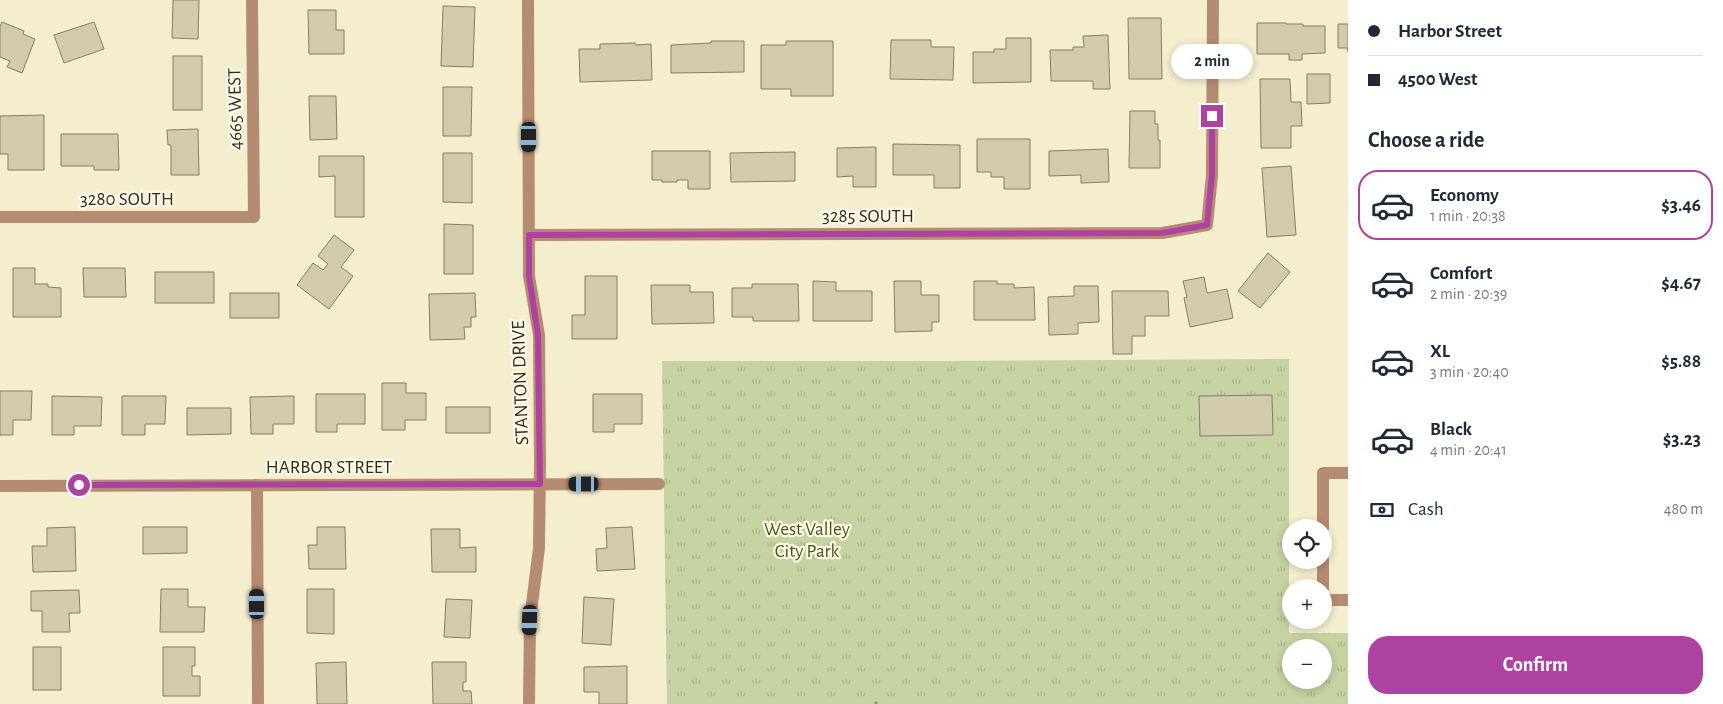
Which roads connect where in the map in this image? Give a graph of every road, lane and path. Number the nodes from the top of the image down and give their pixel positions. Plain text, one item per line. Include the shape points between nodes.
1 (252, 0) edge
2 (528, 0) edge
3 (1213, 0) edge
4 (0, 217) edge
5 (254, 217) joint
6 (529, 235) junction
7 (1348, 473) edge
8 (540, 484) junction
9 (659, 484) dead end
10 (257, 485) junction
11 (0, 486) edge
12 (1323, 519) edge
13 (1332, 600) edge
14 (1348, 600) edge
15 (258, 704) edge
16 (529, 704) edge

1 - 5 street, 4665 WEST
2 - 6 street, STANTON DRIVE
3 - 6 street, 3285 SOUTH via 1212,175 1207,225 1162,233
4 - 5 street, 3280 SOUTH
6 - 8 street, STANTON DRIVE via 529,276 538,335
7 - 12 street via 1323,473
8 - 9 street, HARBOR STREET
8 - 10 street, HARBOR STREET
8 - 16 street, STANTON DRIVE via 539,548 530,620
10 - 11 street, HARBOR STREET
10 - 15 street
13 - 14 street

